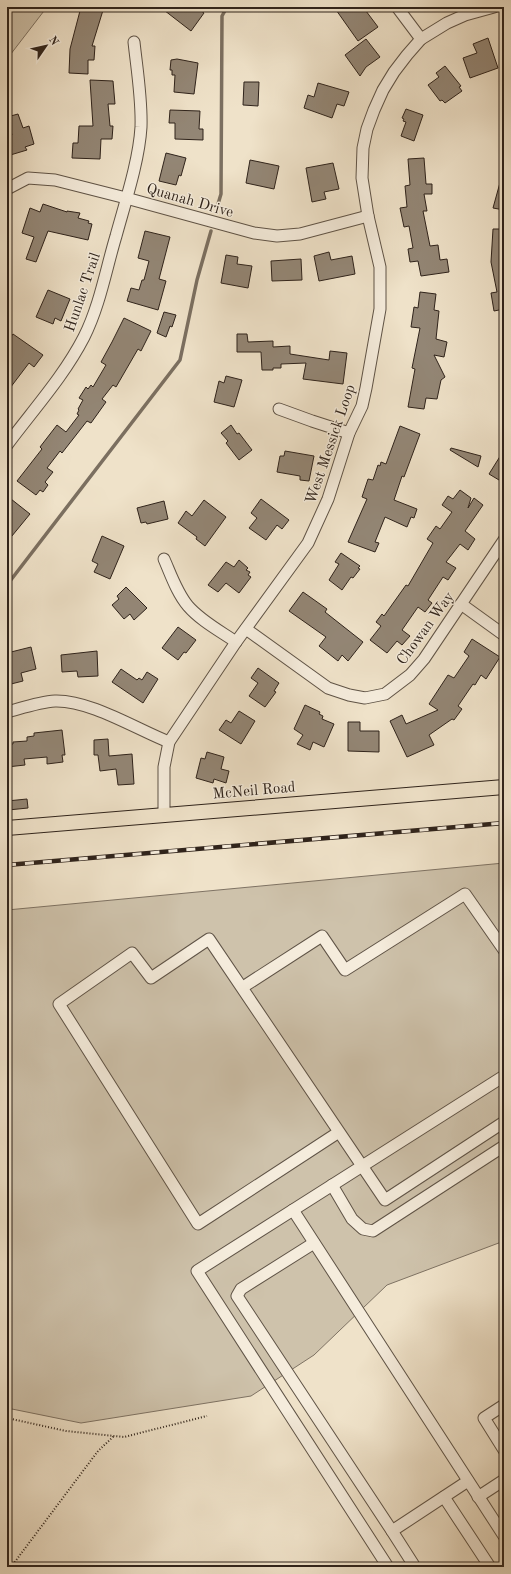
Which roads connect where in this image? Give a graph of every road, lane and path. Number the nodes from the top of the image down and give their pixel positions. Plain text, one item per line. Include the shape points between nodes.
1 (397, 7) edge
2 (494, 7) edge
3 (421, 39) junction
4 (134, 42) dead end
5 (7, 189) edge
6 (126, 198) junction
7 (368, 216) junction
8 (278, 409) dead end
9 (349, 433) junction
10 (7, 445) edge
11 (504, 540) edge
12 (164, 559) dead end
13 (462, 604) junction
14 (246, 629) junction
15 (504, 635) edge
16 (236, 642) junction
17 (7, 712) edge
18 (169, 742) junction
19 (504, 787) edge
20 (164, 815) junction
21 (7, 828) edge
22 (504, 950) edge
23 (243, 987) junction
24 (504, 1076) edge
25 (504, 1122) edge
26 (339, 1132) junction
27 (504, 1146) edge
28 (362, 1166) junction
29 (332, 1185) junction
30 (292, 1210) junction
31 (314, 1243) junction
32 (504, 1405) edge
33 (207, 1416) dead end
34 (7, 1418) edge
35 (114, 1436) junction
36 (504, 1450) edge
37 (504, 1480) edge
38 (468, 1481) junction
39 (444, 1497) junction
40 (478, 1497) junction
41 (392, 1531) junction
42 (504, 1536) edge
43 (11, 1567) edge
44 (388, 1567) edge
45 (415, 1567) edge
46 (490, 1567) edge

1 - 3 street
2 - 3 street, West Messick Loop via 465,15
3 - 7 street, West Messick Loop via 383,90 367,129 362,158 362,178
4 - 6 street, Hunlac Trail via 141,129
5 - 6 street, Quanah Drive via 28,178 54,180
6 - 7 street, Quanah Drive via 254,233 277,236 300,234
6 - 10 street, Hunlac Trail via 98,300 84,337 46,395
7 - 9 street, West Messick Loop via 380,267 380,308 362,406
8 - 9 street
9 - 14 street, West Messick Loop via 328,499 308,543
11 - 13 street, Chowan Way
12 - 16 street via 188,607
13 - 14 street, Chowan Way via 410,675 385,694 365,698 328,688
13 - 15 street
14 - 16 street, West Messick Loop
16 - 18 street, West Messick Loop
17 - 18 street via 54,701 76,703
18 - 20 street, West Messick Loop via 164,767
19 - 20 main road, McNeil Road
20 - 21 main road, McNeil Road
22 - 23 street via 465,894 345,970 322,936
23 - 26 street
23 - 26 street via 209,939 151,978 132,953 58,1004 198,1224
24 - 28 street
25 - 28 street via 385,1200
26 - 28 street
27 - 29 street via 373,1231 363,1229 352,1219
28 - 29 street
29 - 30 street
30 - 31 street
30 - 44 street via 197,1270
31 - 38 street
31 - 41 street via 241,1289 237,1296
32 - 36 street via 484,1418
33 - 35 path via 124,1437
34 - 35 path via 66,1431
35 - 43 path via 98,1451
37 - 40 street
38 - 39 street
38 - 40 street
39 - 41 street
39 - 46 street
40 - 42 street
41 - 45 street

